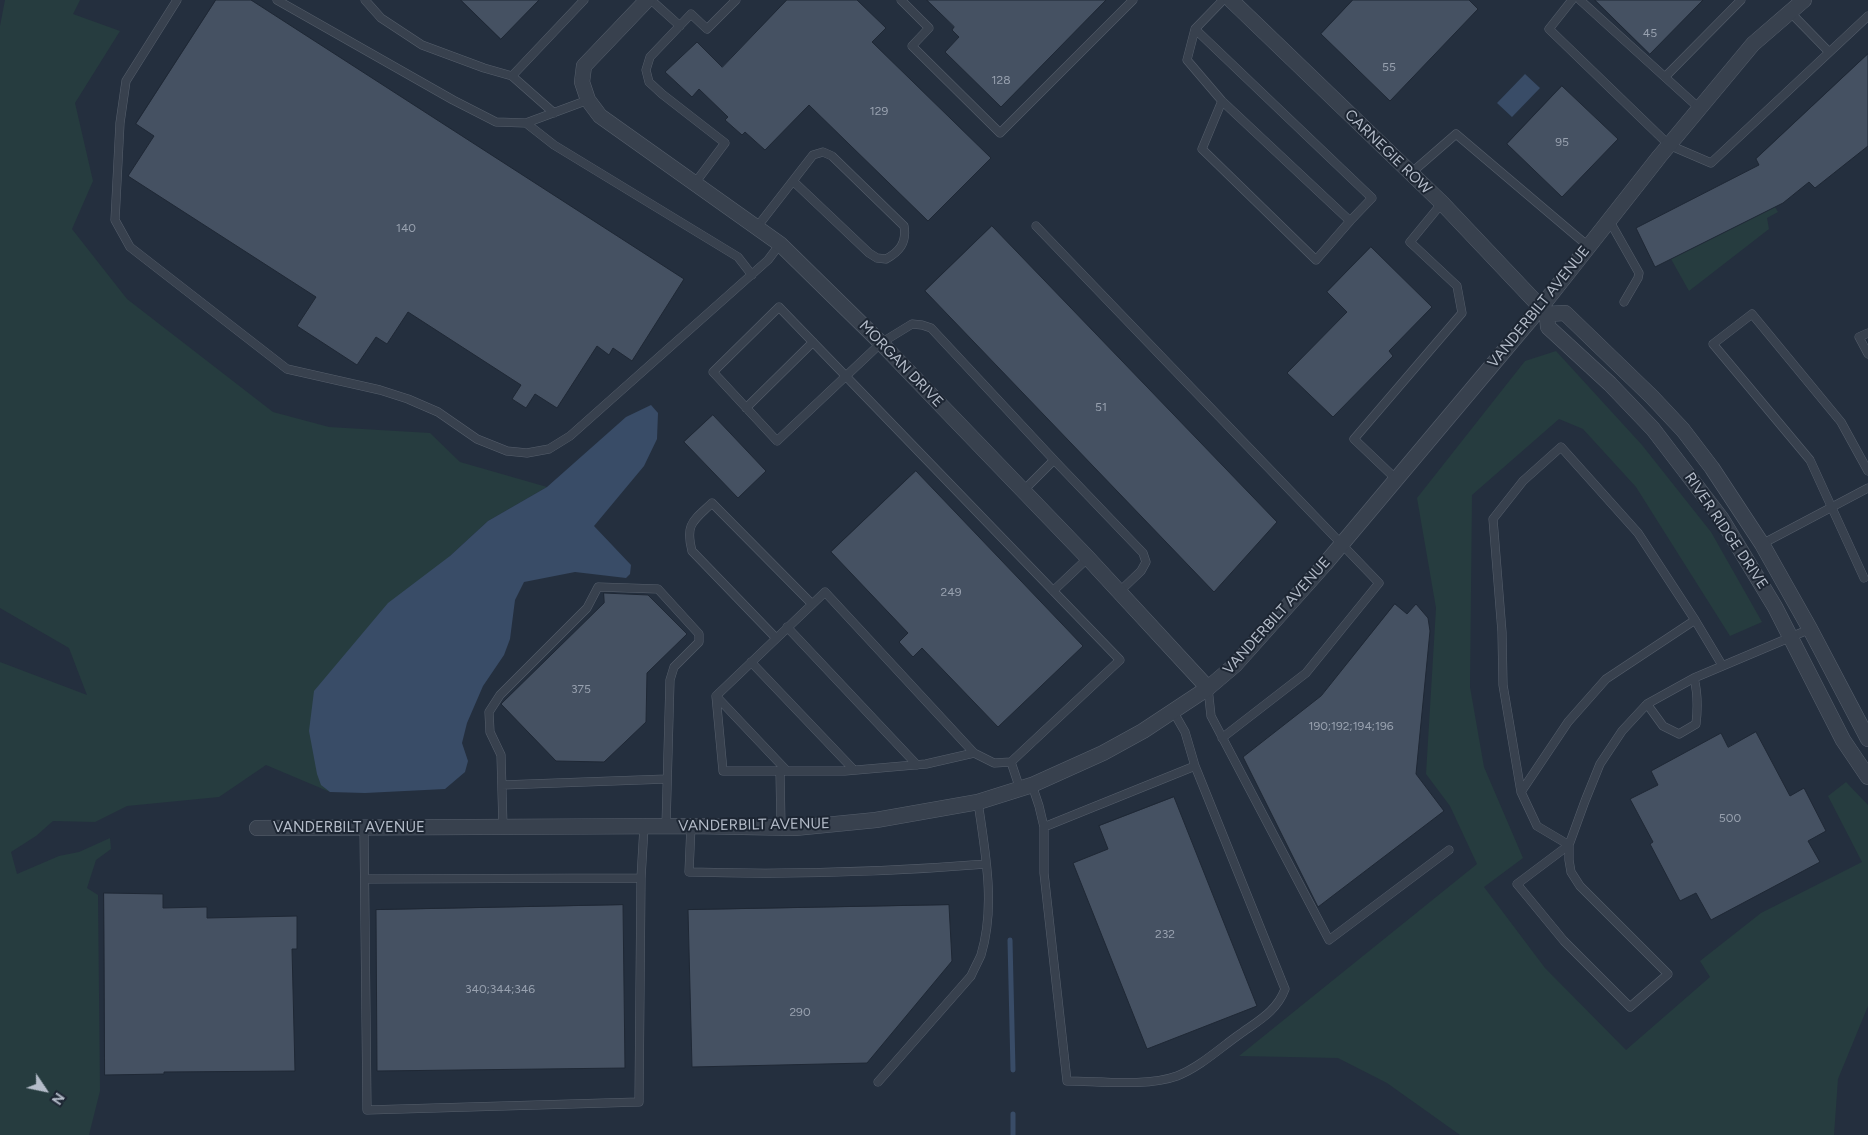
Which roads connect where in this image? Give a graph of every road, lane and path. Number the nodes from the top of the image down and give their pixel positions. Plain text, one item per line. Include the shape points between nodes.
1 (177, 0) edge
2 (277, 0) edge
3 (365, 0) edge
4 (584, 0) edge
5 (649, 0) edge
6 (736, 0) edge
7 (901, 0) edge
8 (1133, 0) edge
9 (1222, 0) edge
10 (1231, 0) edge
11 (1572, 0) edge
12 (1580, 0) edge
13 (1740, 0) edge
14 (1804, 0) edge
15 (1790, 12) junction
16 (1868, 16) edge
17 (680, 26) junction
18 (1195, 29) junction
19 (1829, 52) junction
20 (512, 76) junction
21 (1665, 77) junction
22 (588, 100) junction
23 (1222, 101) junction
24 (1699, 108) junction
25 (554, 113) junction
26 (526, 123) junction
27 (1669, 145) junction
28 (1410, 174) junction
29 (793, 181) junction
30 (695, 183) junction
31 (1442, 203) junction
32 (1609, 220) junction
33 (1350, 221) junction
34 (1036, 226) dead end
35 (757, 227) junction
36 (780, 244) junction
37 (1588, 246) junction
38 (752, 275) junction
39 (1624, 302) dead end
40 (1544, 310) junction
41 (1868, 333) edge
42 (813, 342) junction
43 (882, 343) junction
44 (1868, 354) edge
45 (845, 376) junction
46 (746, 408) junction
47 (1054, 460) junction
48 (1868, 471) edge
49 (1396, 478) junction
50 (1868, 488) edge
51 (1023, 491) junction
52 (1831, 507) junction
53 (1342, 543) junction
54 (1762, 544) junction
55 (1088, 558) junction
56 (1864, 578) dead end
57 (1053, 591) junction
58 (1119, 592) junction
59 (812, 604) junction
60 (1695, 620) junction
61 (788, 627) junction
62 (1810, 629) junction
63 (1791, 636) junction
64 (776, 638) junction
65 (751, 662) junction
66 (1722, 665) junction
67 (1694, 678) junction
68 (1208, 688) junction
69 (716, 696) junction
70 (1647, 704) junction
71 (1174, 711) junction
72 (1222, 738) junction
73 (1868, 738) edge
74 (974, 753) junction
75 (1012, 762) junction
76 (917, 765) junction
77 (1195, 766) junction
78 (854, 770) junction
79 (784, 771) junction
80 (1868, 777) edge
81 (667, 779) junction
82 (502, 785) junction
83 (1026, 787) junction
84 (1522, 792) junction
85 (978, 802) junction
86 (644, 826) junction
87 (666, 826) junction
88 (691, 826) junction
89 (503, 827) junction
90 (781, 827) junction
91 (1044, 827) junction
92 (257, 828) dead end
93 (364, 828) junction
94 (1569, 845) junction
95 (1449, 850) dead end
96 (986, 864) junction
97 (641, 878) junction
98 (365, 879) junction
99 (878, 1082) dead end

1 - 38 lane via 126,81 120,123 115,220 130,248 287,369 380,390 408,400 438,412 477,439 507,451 527,453 549,449 570,436
2 - 26 lane via 496,122
3 - 20 lane via 381,18 422,45
4 - 20 lane
5 - 17 lane
5 - 22 street, MORGAN DRIVE via 584,66 582,82
6 - 17 lane via 707,29 691,14
7 - 8 lane via 929,28 912,46 1000,133
9 - 18 lane
10 - 28 street, CARNEGIE ROW
11 - 27 lane via 1549,29
12 - 21 lane
13 - 21 lane
14 - 15 street, VANDERBILT AVENUE
15 - 19 lane
15 - 24 street, VANDERBILT AVENUE via 1753,44
16 - 19 lane
17 - 30 lane via 650,57 646,70 649,82 725,143
18 - 23 lane via 1187,60
18 - 33 lane via 1372,198
19 - 27 lane via 1711,163
20 - 25 lane
21 - 24 lane
22 - 25 lane
22 - 30 street, MORGAN DRIVE via 600,116
23 - 33 lane
23 - 33 lane via 1202,149 1316,260
24 - 27 street, VANDERBILT AVENUE
25 - 26 lane
26 - 38 lane via 554,145 738,257
27 - 32 street, VANDERBILT AVENUE
28 - 31 street, CARNEGIE ROW
28 - 37 lane via 1456,134
29 - 29 lane via 813,156 823,152 832,156 904,226 903,245 886,259 877,258
29 - 35 lane
30 - 35 street, MORGAN DRIVE
31 - 40 street, CARNEGIE ROW
31 - 49 lane via 1410,242 1457,286 1462,313 1354,439
32 - 37 street, VANDERBILT AVENUE
32 - 39 lane via 1639,273
34 - 53 lane
35 - 36 street, MORGAN DRIVE
36 - 38 lane
36 - 43 street, MORGAN DRIVE
37 - 40 street, VANDERBILT AVENUE
40 - 49 street, VANDERBILT AVENUE
40 - 54 street, RIVER RIDGE DRIVE via 1566,313 1683,430
40 - 63 street, RIVER RIDGE DRIVE via 1548,327 1616,390 1684,468 1753,569
41 - 44 lane via 1859,337
42 - 45 lane
42 - 46 lane
42 - 46 lane via 779,307 713,372
43 - 45 lane
43 - 47 lane via 912,324 930,328
43 - 51 street, MORGAN DRIVE
45 - 46 lane via 777,441
45 - 57 lane
47 - 51 lane
47 - 58 lane via 1143,553 1146,562 1141,571
48 - 52 lane via 1840,422 1752,314 1713,344 1810,460
49 - 53 street, VANDERBILT AVENUE
50 - 52 lane
51 - 55 street, MORGAN DRIVE
52 - 54 lane
52 - 56 lane
53 - 68 street, VANDERBILT AVENUE via 1236,665
53 - 72 lane via 1379,583 1306,673
54 - 62 street, RIVER RIDGE DRIVE
55 - 57 lane
55 - 58 street, MORGAN DRIVE
57 - 75 lane via 1120,660
58 - 68 street, MORGAN DRIVE
59 - 61 lane
59 - 64 lane via 712,503 691,523 689,538 692,551
59 - 74 lane via 824,592
60 - 66 lane
60 - 84 lane via 1606,679 1568,722
60 - 84 lane via 1638,533 1561,447 1523,481 1493,519 1503,685
61 - 64 lane
61 - 76 lane
62 - 63 lane
62 - 73 street, RIVER RIDGE DRIVE
63 - 66 lane
63 - 80 street, RIVER RIDGE DRIVE via 1844,740
64 - 65 lane
65 - 69 lane
65 - 78 lane
66 - 67 lane
67 - 70 lane
67 - 70 lane via 1698,710 1696,724 1688,730 1679,734 1663,726
68 - 71 street, VANDERBILT AVENUE
68 - 72 lane via 1211,716
69 - 79 lane
69 - 79 lane via 722,771
70 - 94 lane via 1622,731 1600,764
71 - 77 lane via 1185,732
71 - 83 street, VANDERBILT AVENUE via 1103,754
72 - 95 lane via 1329,940
74 - 75 lane via 994,763
74 - 76 lane
75 - 83 lane
76 - 78 lane
77 - 91 lane
77 - 91 lane via 1284,989 1280,1002 1268,1014 1176,1076 1152,1082 1067,1081 1044,873
78 - 79 lane
79 - 90 lane
81 - 82 lane
81 - 82 lane via 670,680 674,668 699,642 699,634 658,589 598,587 587,608 500,694 489,712 490,732 501,755
81 - 87 lane
82 - 89 lane
83 - 85 street, VANDERBILT AVENUE
83 - 91 lane via 1039,806
84 - 94 lane via 1537,826
85 - 90 street, VANDERBILT AVENUE via 876,820
85 - 96 lane
86 - 87 street, VANDERBILT AVENUE
86 - 89 street, VANDERBILT AVENUE
86 - 97 lane
87 - 88 street, VANDERBILT AVENUE
88 - 90 street, VANDERBILT AVENUE
88 - 96 lane via 689,872 753,874 903,870
89 - 93 street, VANDERBILT AVENUE
92 - 93 street, VANDERBILT AVENUE
93 - 98 lane
94 - 94 lane via 1571,872 1580,886 1668,974 1630,1007 1564,941 1516,884
96 - 99 lane via 988,916 980,955 971,976
97 - 98 lane
97 - 98 lane via 639,1102 367,1110

